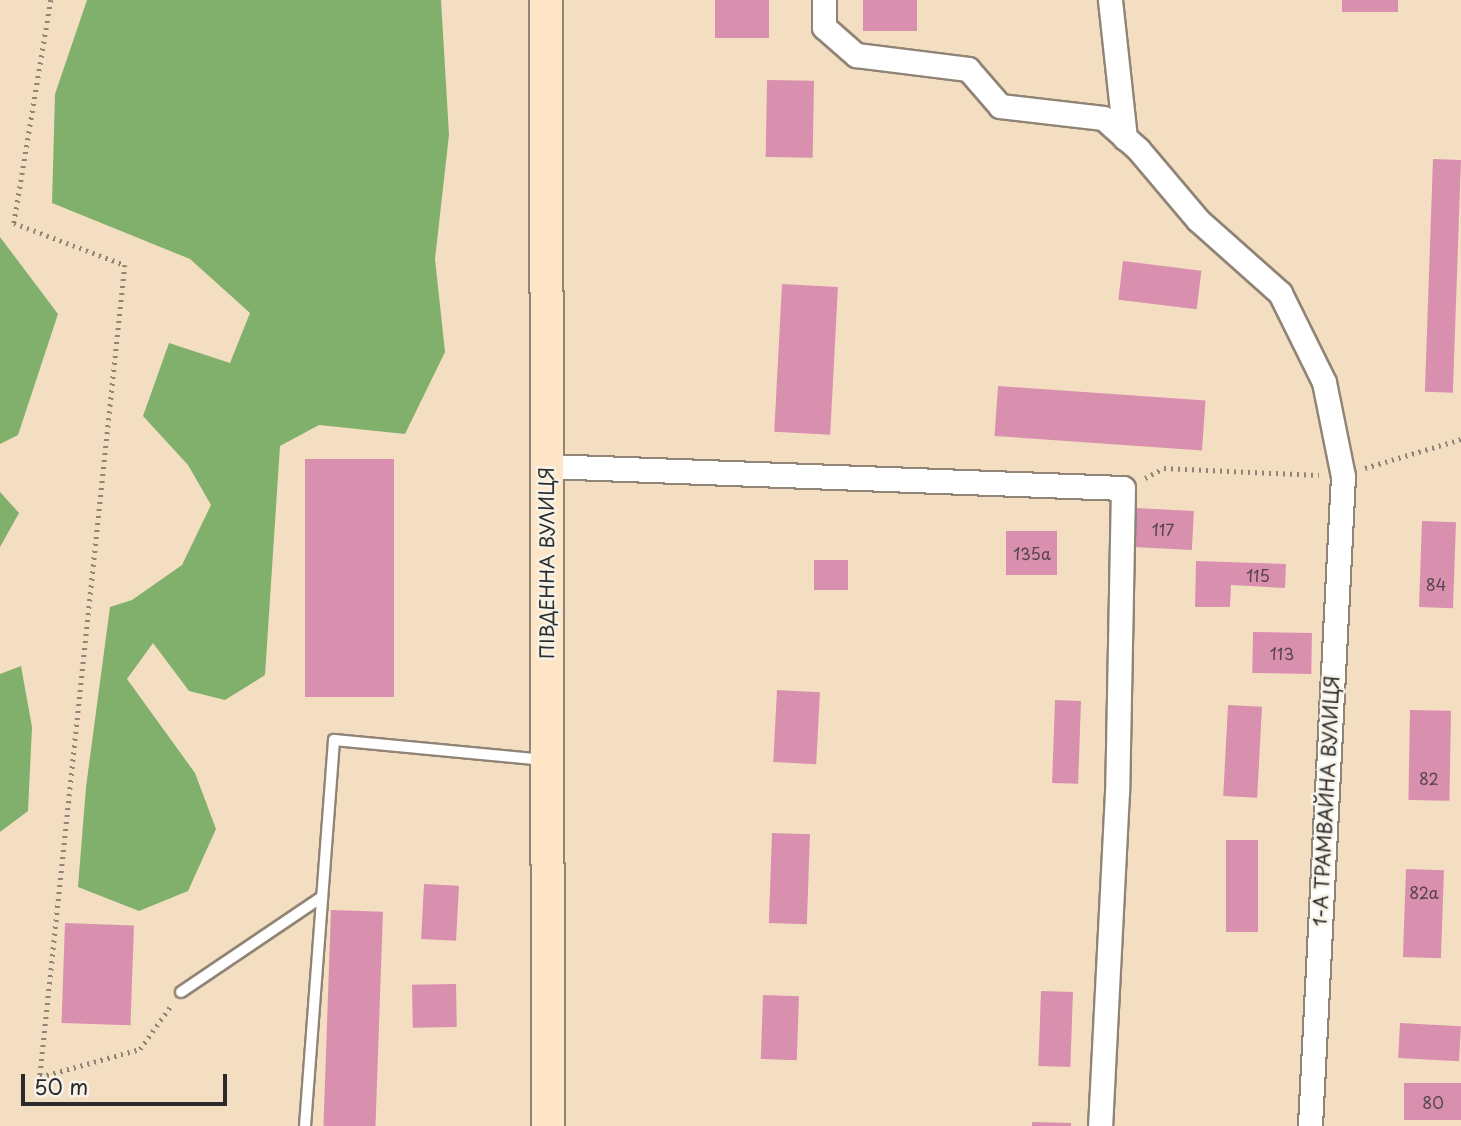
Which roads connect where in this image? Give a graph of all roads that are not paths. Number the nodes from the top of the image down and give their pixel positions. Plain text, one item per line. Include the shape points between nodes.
1 (546, 0) edge
2 (824, 0) edge
3 (1110, 0) edge
4 (1125, 138) junction
5 (547, 466) junction
6 (548, 761) junction
7 (322, 897) junction
8 (181, 992) road end
9 (305, 1126) edge
10 (548, 1126) edge
11 (1100, 1126) edge
12 (1310, 1126) edge

1 - 5 street, ПІВДЕННА ВУЛИЦЯ
2 - 4 street, 1-А ТРАМВАЙНА ВУЛИЦЯ via 824,27 856,55 968,69 1000,106 1104,118
3 - 4 street
4 - 12 street, 1-А ТРАМВАЙНА ВУЛИЦЯ via 1198,220 1280,293 1324,382 1342,476
5 - 6 street, ПІВДЕННА ВУЛИЦЯ
5 - 11 street via 1123,488 1117,792
6 - 7 lane via 334,740
6 - 10 street, ПІВДЕННА ВУЛИЦЯ
7 - 8 lane
7 - 9 lane

